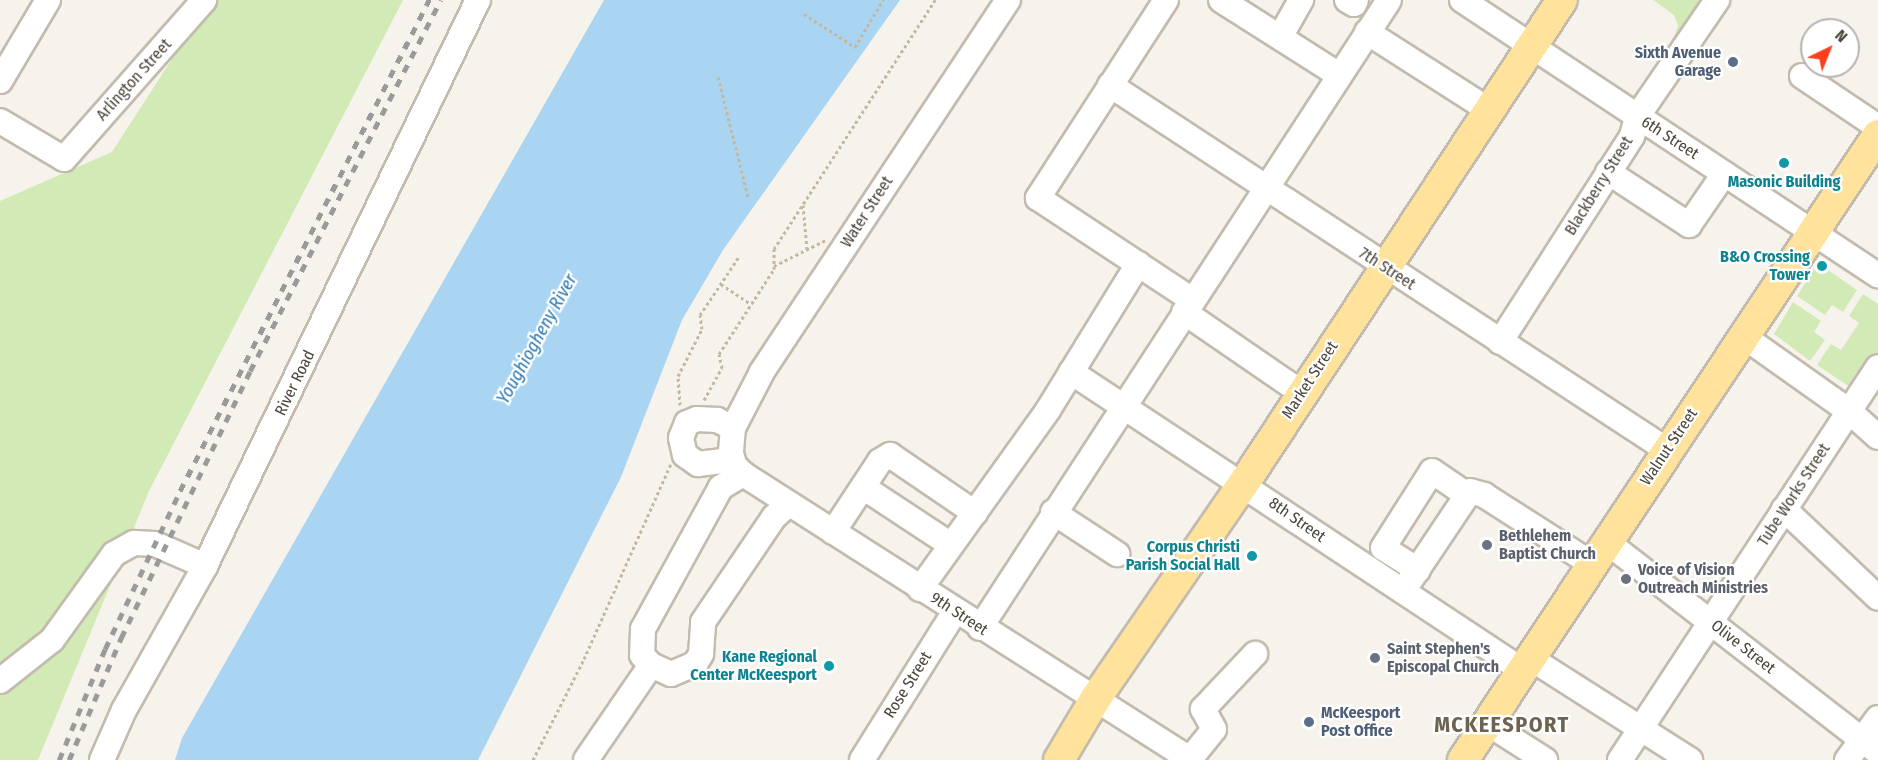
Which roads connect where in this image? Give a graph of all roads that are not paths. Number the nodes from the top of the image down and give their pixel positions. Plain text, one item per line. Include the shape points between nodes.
1 (48, 0) edge
2 (204, 0) edge
3 (478, 0) edge
4 (1008, 0) edge
5 (1166, 0) edge
6 (1221, 0) edge
7 (1300, 0) edge
8 (1347, 0) edge
9 (1356, 0) edge
10 (1389, 0) edge
11 (1462, 0) edge
12 (1562, 0) edge
13 (1717, 0) edge
14 (1283, 32) junction
15 (1367, 32) junction
16 (1532, 47) junction
17 (1353, 55) junction
18 (1339, 75) junction
19 (1805, 78) edge
20 (0, 81) edge
21 (1110, 85) junction
22 (1489, 111) junction
23 (1637, 117) junction
24 (0, 121) edge
25 (1878, 127) edge
26 (1878, 135) edge
27 (1608, 172) junction
28 (1724, 174) junction
29 (1264, 188) junction
30 (1813, 231) junction
31 (1138, 264) junction
32 (1383, 267) junction
33 (1878, 275) edge
34 (1188, 306) junction
35 (1743, 336) junction
36 (1500, 342) junction
37 (1878, 367) edge
38 (1071, 372) junction
39 (1302, 393) junction
40 (1122, 406) junction
41 (1849, 411) junction
42 (732, 428) junction
43 (1878, 437) edge
44 (1667, 450) junction
45 (738, 467) junction
46 (1244, 483) junction
47 (863, 487) junction
48 (1476, 495) junction
49 (789, 504) junction
50 (1784, 509) junction
51 (1053, 512) junction
52 (975, 513) junction
53 (833, 532) junction
54 (951, 545) junction
55 (1599, 553) junction
56 (1117, 554) dead end
57 (205, 566) junction
58 (1418, 570) junction
59 (920, 589) junction
60 (1403, 591) junction
61 (1878, 598) edge
62 (955, 611) junction
63 (1712, 623) junction
64 (980, 628) junction
65 (1255, 654) dead end
66 (1526, 664) junction
67 (651, 666) junction
68 (0, 681) edge
69 (1096, 698) junction
70 (1878, 718) edge
71 (1487, 723) junction
72 (1641, 729) junction
73 (1869, 745) edge
74 (102, 760) edge
75 (586, 760) edge
76 (862, 760) edge
77 (1059, 760) edge
78 (1191, 760) edge
79 (1463, 760) edge
80 (1545, 760) edge
81 (1620, 760) edge
82 (1690, 760) edge
83 (1846, 760) edge

1 - 20 street
2 - 24 street, Arlington Street via 64,159
3 - 57 street, River Road
4 - 42 street, Water Street via 762,372
5 - 21 street
6 - 14 street
7 - 14 street
8 - 9 street via 1354,4
10 - 15 street
11 - 16 street, 6th Street
12 - 16 main road, Market Street
13 - 23 street, Blackberry Street
14 - 17 street
14 - 18 street
15 - 17 street
15 - 22 street
16 - 22 main road, Market Street
16 - 23 street, 6th Street
17 - 18 street
18 - 29 street
19 - 25 street
21 - 29 street, 7th Street
21 - 31 street via 1038,198
22 - 32 main road, Market Street
23 - 27 street, Blackberry Street via 1632,136
23 - 28 street, 6th Street
26 - 30 main road, Walnut Street
27 - 28 street via 1689,225
27 - 36 street, Blackberry Street
28 - 30 street, 6th Street
29 - 32 street, 7th Street
29 - 34 street
30 - 33 street, 6th Street
30 - 35 main road, Walnut Street
31 - 34 street
31 - 38 street
32 - 36 street, 7th Street
32 - 39 main road, Market Street
34 - 39 street
34 - 40 street
35 - 41 street
35 - 44 main road, Walnut Street
36 - 44 street, 7th Street
37 - 41 street, Tube Works Street
38 - 40 street, 8th Street
38 - 52 street
39 - 46 main road, Market Street
40 - 46 street, 8th Street
40 - 51 street
41 - 43 street
41 - 50 street, Tube Works Street
42 - 45 street
42 - 45 street via 695,421 681,438 685,455 698,464
44 - 55 main road, Walnut Street
45 - 49 street, 9th Street
45 - 67 street via 721,486 643,629 639,641 642,655
46 - 60 street, 8th Street
46 - 69 main road, Market Street
47 - 52 street via 880,461 890,455
47 - 53 street
47 - 54 street
48 - 55 street, Olive Street
48 - 58 street
48 - 58 street, Olive Street via 1432,471 1383,548
49 - 53 street, 9th Street
49 - 67 street via 774,517 703,622 701,654 695,664 671,674
50 - 61 street
50 - 63 street, Tube Works Street
51 - 56 street
51 - 64 street
52 - 54 street
53 - 59 street, 9th Street
54 - 59 street
55 - 63 street, Olive Street
55 - 66 main road, Walnut Street
57 - 68 street via 155,544 134,543 114,554 52,640
57 - 74 street, River Road via 124,710
58 - 60 street
59 - 62 street, 9th Street
60 - 66 street, 8th Street
62 - 64 street, 9th Street
62 - 76 street, Rose Street
63 - 72 street, Tube Works Street
63 - 73 street, Olive Street
64 - 69 street, 9th Street
65 - 78 street via 1203,709 1214,729
66 - 71 main road, Walnut Street
66 - 72 street, 8th Street
67 - 75 street
69 - 77 main road, Market Street
69 - 78 street, 9th Street
70 - 73 street
71 - 79 main road, Walnut Street
71 - 80 street
72 - 81 street, Tube Works Street
72 - 82 street, 8th Street
73 - 83 street

